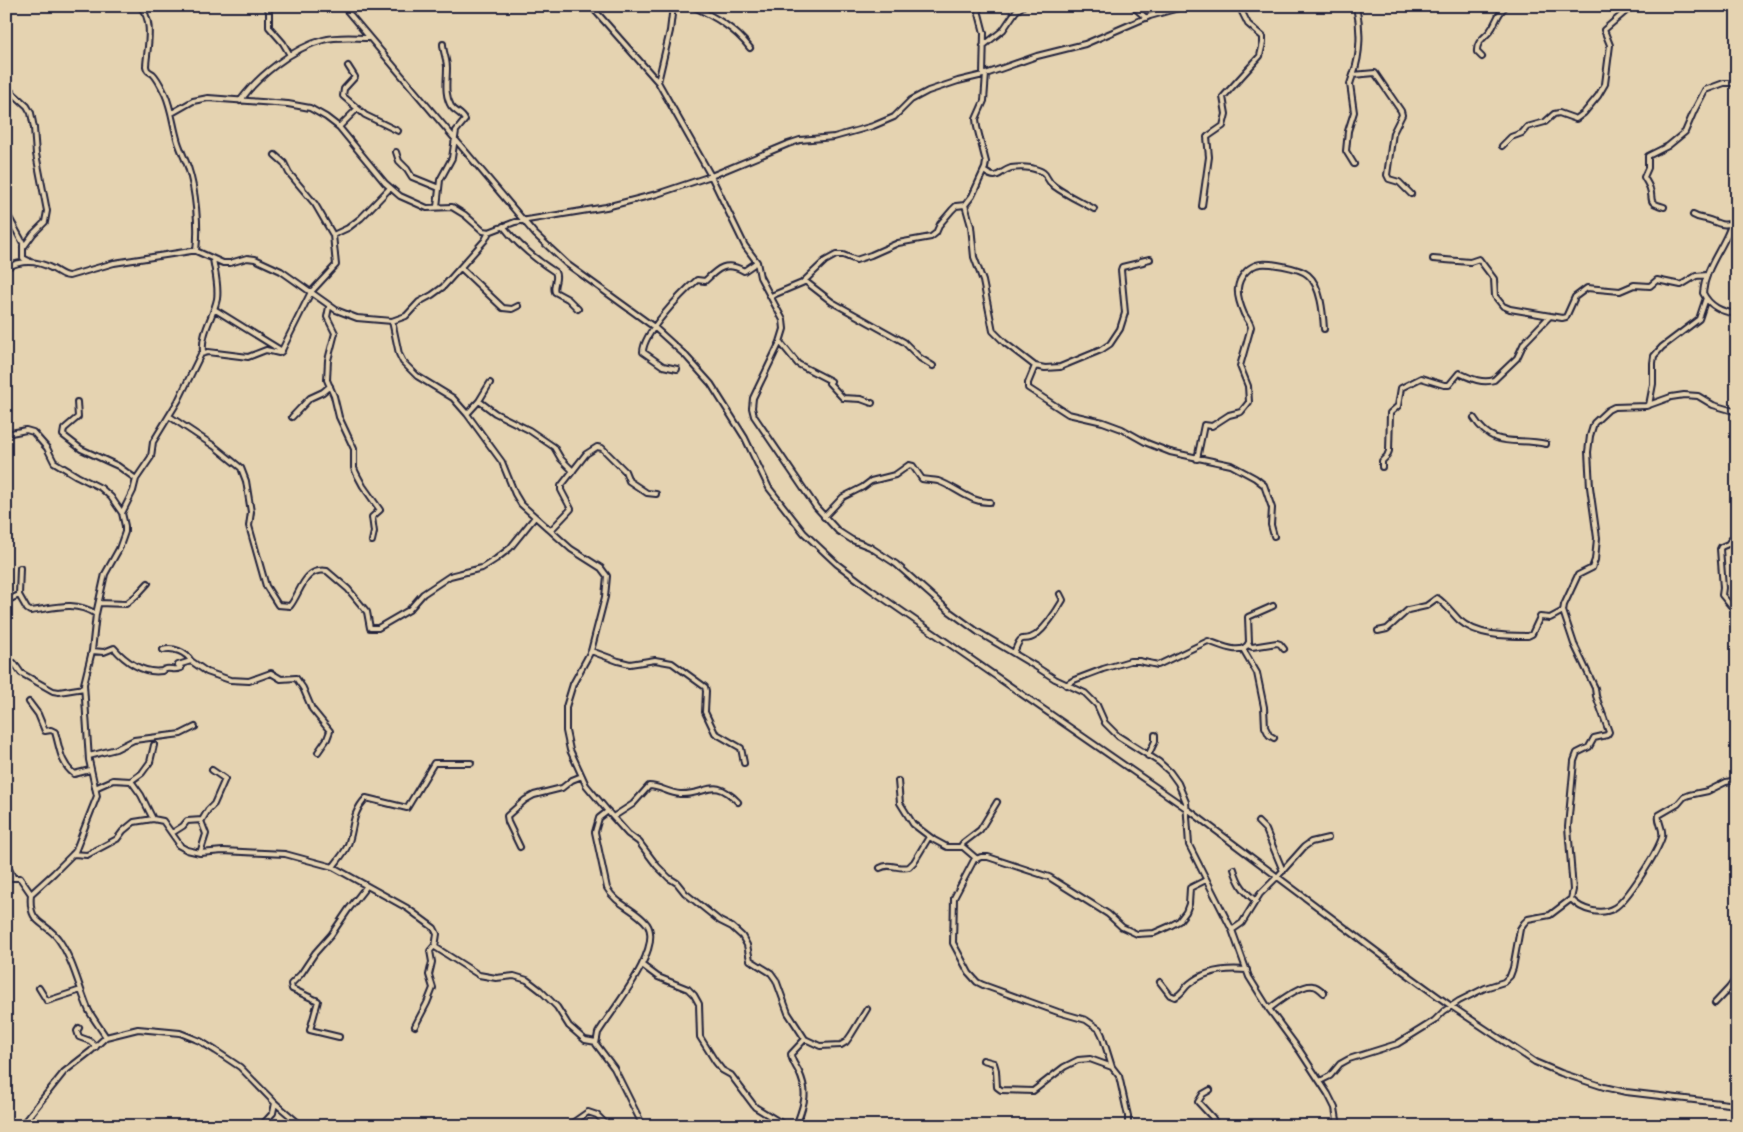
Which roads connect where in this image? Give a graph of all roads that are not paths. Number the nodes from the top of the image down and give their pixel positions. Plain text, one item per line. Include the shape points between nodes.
1 (139, 6) edge
2 (267, 6) edge
3 (343, 6) edge
4 (590, 6) edge
5 (674, 6) edge
6 (692, 6) edge
7 (977, 6) edge
8 (1023, 6) edge
9 (1133, 6) edge
10 (1186, 6) edge
11 (1239, 6) edge
12 (1356, 6) edge
13 (1506, 6) edge
14 (1632, 6) edge
15 (1653, 6) edge
16 (1658, 6) edge
17 (1146, 18) junction
18 (369, 38) junction
19 (442, 44) dead end
20 (983, 46) junction
21 (750, 48) dead end
22 (290, 55) junction
23 (1482, 57) dead end
24 (348, 66) dead end
25 (984, 75) junction
26 (1353, 75) junction
27 (1737, 81) edge
28 (658, 82) junction
29 (6, 87) edge
30 (240, 101) junction
31 (357, 108) junction
32 (172, 113) junction
33 (338, 127) junction
34 (398, 132) dead end
35 (455, 139) junction
36 (1502, 146) dead end
37 (396, 152) dead end
38 (275, 155) dead end
39 (1354, 164) dead end
40 (984, 171) junction
41 (711, 176) junction
42 (390, 188) junction
43 (439, 188) junction
44 (1411, 194) dead end
45 (965, 205) junction
46 (1202, 206) dead end
47 (437, 208) junction
48 (1094, 208) dead end
49 (1664, 208) dead end
50 (1737, 211) edge
51 (6, 212) edge
52 (1693, 215) dead end
53 (522, 220) junction
54 (1730, 224) junction
55 (503, 226) junction
56 (488, 232) junction
57 (332, 235) junction
58 (23, 248) junction
59 (196, 251) junction
60 (1434, 258) dead end
61 (213, 259) junction
62 (1150, 259) dead end
63 (29, 261) junction
64 (757, 262) junction
65 (6, 268) edge
66 (461, 268) junction
67 (1707, 275) junction
68 (805, 281) junction
69 (311, 292) junction
70 (771, 296) junction
71 (1706, 298) junction
72 (518, 306) dead end
73 (329, 307) junction
74 (214, 309) junction
75 (578, 309) dead end
76 (1737, 314) edge
77 (1550, 316) junction
78 (392, 321) junction
79 (654, 327) junction
80 (1324, 329) dead end
81 (780, 342) junction
82 (282, 351) junction
83 (202, 352) junction
84 (933, 366) dead end
85 (1035, 366) junction
86 (677, 369) dead end
87 (490, 383) dead end
88 (330, 386) junction
89 (479, 401) junction
90 (77, 402) dead end
91 (872, 403) dead end
92 (1650, 405) junction
93 (1737, 412) edge
94 (467, 414) junction
95 (169, 416) junction
96 (292, 417) dead end
97 (1474, 418) dead end
98 (6, 434) edge
99 (1546, 444) dead end
100 (1197, 458) junction
101 (1382, 467) dead end
102 (573, 471) junction
103 (136, 479) junction
104 (656, 494) dead end
105 (990, 502) dead end
106 (122, 513) junction
107 (535, 517) junction
108 (824, 517) junction
109 (551, 530) junction
110 (1737, 532) edge
111 (1274, 536) dead end
112 (372, 541) dead end
113 (20, 568) dead end
114 (148, 583) dead end
115 (1060, 594) dead end
116 (19, 595) junction
117 (6, 601) edge
118 (99, 603) junction
119 (1737, 604) edge
120 (1273, 606) dead end
121 (1563, 612) junction
122 (96, 614) junction
123 (1378, 631) dead end
124 (1248, 645) junction
125 (1243, 649) junction
126 (1284, 649) dead end
127 (163, 650) dead end
128 (92, 651) junction
129 (591, 651) junction
130 (1014, 654) junction
131 (191, 661) junction
132 (14, 663) dead end
133 (1066, 685) junction
134 (84, 688) junction
135 (29, 702) dead end
136 (195, 727) dead end
137 (1155, 735) dead end
138 (1274, 738) dead end
139 (154, 745) dead end
140 (318, 752) dead end
141 (89, 756) junction
142 (1148, 756) junction
143 (471, 763) dead end
144 (744, 763) dead end
145 (90, 770) junction
146 (212, 770) dead end
147 (582, 776) junction
148 (1737, 780) edge
149 (131, 781) junction
150 (898, 781) dead end
151 (95, 788) junction
152 (738, 802) dead end
153 (997, 802) dead end
154 (1186, 808) junction
155 (608, 810) junction
156 (613, 817) junction
157 (153, 820) junction
158 (200, 821) junction
159 (1258, 822) dead end
160 (172, 833) junction
161 (929, 837) junction
162 (1328, 838) dead end
163 (961, 846) junction
164 (520, 848) dead end
165 (200, 853) junction
166 (73, 854) junction
167 (977, 859) junction
168 (6, 863) edge
169 (332, 867) junction
170 (880, 868) dead end
171 (1234, 869) dead end
172 (1283, 871) junction
173 (1278, 876) junction
174 (13, 877) junction
175 (6, 878) edge
176 (1206, 880) junction
177 (366, 887) junction
178 (31, 894) junction
179 (1571, 899) junction
180 (1256, 902) junction
181 (1232, 930) junction
182 (434, 945) junction
183 (642, 965) junction
184 (1247, 970) junction
185 (1737, 977) edge
186 (1160, 982) dead end
187 (39, 988) dead end
188 (81, 990) junction
189 (1324, 993) dead end
190 (1715, 1003) dead end
191 (1451, 1006) junction
192 (867, 1009) dead end
193 (1269, 1009) junction
194 (414, 1026) dead end
195 (79, 1028) dead end
196 (106, 1037) junction
197 (338, 1037) dead end
198 (805, 1039) junction
199 (596, 1042) junction
200 (96, 1047) junction
201 (982, 1060) dead end
202 (1112, 1067) junction
203 (1320, 1081) junction
204 (1210, 1090) dead end
205 (275, 1103) junction
206 (1737, 1106) edge
207 (21, 1126) edge
208 (261, 1126) edge
209 (302, 1126) edge
210 (568, 1126) edge
211 (608, 1126) edge
212 (643, 1126) edge
213 (786, 1126) edge
214 (796, 1126) edge
215 (1128, 1126) edge
216 (1217, 1126) edge
217 (1338, 1126) edge

1 - 32 street via 148,22 147,70 162,88
2 - 22 street via 269,27
3 - 18 street
4 - 28 street
5 - 28 street
6 - 21 street via 729,26
7 - 20 street via 984,33
8 - 20 street via 1003,30
9 - 17 street
10 - 17 street
11 - 46 street via 1248,24 1263,37 1264,43 1260,56 1223,97 1226,114 1223,126 1207,137 1209,157
12 - 26 street via 1359,48
13 - 23 street via 1477,46
14 - 36 street via 1604,30 1610,45 1606,81 1584,113 1576,119 1554,114 1546,122 1527,127
15 - 16 street
17 - 25 street via 1085,44 1037,56
18 - 22 street via 324,40
18 - 35 street
19 - 35 street via 450,102 465,120 456,131
20 - 25 street
22 - 30 street via 258,81
24 - 31 street via 355,77 342,94
25 - 40 street via 984,101 976,119 986,162
25 - 41 street via 928,91 911,100 894,117 873,126 834,137 800,140
26 - 39 street via 1351,94 1354,112 1346,151
26 - 44 street via 1375,73 1401,111 1392,133 1387,175
27 - 49 street via 1705,90 1685,132 1665,148 1648,156 1644,177 1651,189 1653,202
28 - 41 street
29 - 58 street via 31,113 47,211 45,222
30 - 32 street via 198,99
30 - 33 street via 310,108
31 - 33 street
31 - 34 street via 367,117
32 - 59 street via 191,178 198,241
33 - 42 street
35 - 43 street via 452,158 442,174
35 - 53 street
37 - 43 street via 412,177
38 - 57 street via 284,162 289,173 315,204
40 - 45 street
40 - 48 street via 991,176 1015,168 1042,171 1052,184
41 - 53 street via 606,207
41 - 64 street via 745,246
42 - 47 street via 421,207
42 - 57 street via 361,218
43 - 47 street
45 - 68 street via 956,206 931,237 898,243 856,260 836,254
45 - 85 street via 974,257 983,281 994,332
47 - 56 street via 457,210
50 - 54 street
51 - 58 street
52 - 54 street via 1720,225
53 - 55 street
53 - 79 street via 567,264
54 - 67 street
55 - 56 street
55 - 75 street via 524,248 555,272 555,292
56 - 66 street
57 - 69 street via 336,265
58 - 63 street via 23,258
59 - 61 street
59 - 63 street via 114,263 69,276
60 - 77 street via 1470,262 1479,259 1494,277 1494,294 1503,306
61 - 69 street via 226,263 253,258 277,269
61 - 74 street via 217,290
62 - 85 street via 1122,267 1120,274 1126,308 1115,337 1106,348 1060,367
63 - 65 street
64 - 70 street via 760,277
64 - 79 street via 744,271 736,267 720,268 705,281 697,280
66 - 72 street via 503,308
66 - 78 street via 406,316
67 - 71 street via 1703,293
67 - 77 street via 1696,276 1680,285 1657,280 1648,286 1634,285 1620,291 1587,288 1575,297 1566,317
68 - 70 street
68 - 84 street via 832,302 904,342
69 - 73 street
69 - 82 street
70 - 81 street via 784,324
71 - 76 street via 1720,311
71 - 92 street via 1699,319 1662,346 1654,356
73 - 78 street via 357,318
73 - 88 street via 327,317 335,333 328,364
74 - 82 street
74 - 83 street via 204,332
77 - 101 street via 1524,343 1517,358 1490,382 1459,373 1449,384 1421,378 1401,388 1399,405 1390,414 1389,451
78 - 94 street via 406,366 447,393
79 - 86 street via 643,352 663,366
79 - 154 street via 686,356 710,384 745,438 769,488 804,533 837,564
80 - 100 street via 1321,300 1310,276 1285,266 1262,264 1255,265 1242,276 1238,293 1241,308 1251,327 1240,366 1248,386 1249,402 1241,412 1229,415 1212,426 1204,425
81 - 91 street via 798,364 830,381 829,384 843,398
81 - 108 street via 753,398 753,412
82 - 83 street via 264,350 245,357
83 - 95 street
85 - 100 street via 1028,388 1068,414 1103,422 1160,449
87 - 89 street
88 - 96 street via 310,398
88 - 112 street via 339,418 354,449 356,473 380,510 372,517
89 - 94 street
89 - 102 street via 554,447
90 - 103 street via 78,417 64,429 63,435
92 - 93 street via 1671,397 1691,395
92 - 121 street via 1614,407 1593,425 1588,452 1597,538 1595,560 1592,568 1578,575
94 - 107 street via 502,462 518,500
95 - 103 street via 153,442 151,457
95 - 107 street via 241,468 252,512 249,525 265,583 278,605 290,606 306,578 316,571 327,571 367,612 370,628 378,628 408,610 423,594 450,576 482,568 505,553
97 - 99 street via 1481,428 1498,439
98 - 106 street via 31,430 54,462 101,488
100 - 111 street via 1231,465 1264,484 1272,508
102 - 104 street via 586,454 599,446 625,471 629,481 648,494
102 - 109 street via 561,488 571,510
103 - 106 street
105 - 108 street via 970,498 937,481 922,478 909,465 895,475 871,481 843,497
106 - 118 street via 125,532 107,570
107 - 109 street
108 - 130 street via 845,536 896,564 949,611
109 - 129 street via 607,576
110 - 119 street via 1720,549 1722,595 1731,606
113 - 116 street
114 - 118 street via 126,604
115 - 130 street via 1062,600 1046,624 1034,636 1021,638
116 - 117 street
116 - 122 street via 30,611 73,605
118 - 122 street
120 - 124 street via 1248,617
121 - 123 street via 1550,618 1540,617 1528,636 1492,634 1460,621 1437,598 1426,606 1408,610 1387,629
121 - 179 street via 1595,688 1609,732 1594,738 1589,747 1577,753 1574,761 1568,826
122 - 128 street
124 - 125 street
124 - 126 street via 1278,643
125 - 133 street via 1208,642 1158,666 1130,661
125 - 138 street via 1257,673 1265,727
127 - 131 street via 169,648 183,652
128 - 131 street via 104,652 114,648 130,663 149,670 174,670 181,668 178,665
128 - 134 street
129 - 144 street via 618,662 664,661 679,667 705,687 705,712 715,733 742,748
129 - 147 street via 573,684 566,706 567,740
130 - 133 street
131 - 140 street via 207,672 230,680 249,681 271,673 282,679 297,679 312,709 330,732
132 - 134 street via 21,673 53,691
133 - 142 street via 1090,696 1109,727
134 - 141 street
135 - 145 street via 44,731 51,730 56,734 60,753 69,770 74,774
136 - 141 street via 181,734 134,740
137 - 142 street via 1156,741
139 - 149 street via 150,762
141 - 145 street
142 - 154 street via 1170,772 1178,783
143 - 169 street via 434,763 407,808 366,798 353,818 346,849
145 - 151 street
146 - 158 street via 224,780 214,804
147 - 155 street
147 - 164 street via 562,788 534,795 507,816
148 - 179 street via 1689,795 1659,814 1663,833 1660,844 1632,889 1615,908 1596,912
149 - 151 street via 113,780
149 - 157 street
150 - 161 street via 900,803 913,824
151 - 166 street via 97,796
152 - 156 street via 722,788 682,794 649,786 633,804
153 - 163 street via 980,830
154 - 173 street
154 - 176 street via 1189,845
155 - 156 street
155 - 183 street via 598,818 595,832 605,879 611,895 648,927 651,942
156 - 198 street via 684,893 742,936 750,960 776,980 788,1013
157 - 160 street via 164,822
157 - 166 street via 134,822 117,838 87,855
158 - 160 street via 187,821
158 - 165 street via 206,834
159 - 172 street via 1266,830
160 - 165 street via 178,845
161 - 163 street via 947,847
161 - 170 street via 909,867 889,865
162 - 172 street via 1304,847
163 - 167 street
165 - 169 street via 285,854
166 - 178 street
167 - 176 street via 988,857 1049,877 1130,931 1145,934 1160,931 1179,920 1189,904 1190,888
167 - 202 street via 954,898 953,943 969,973 983,985 1086,1020 1102,1034
168 - 174 street
169 - 177 street
171 - 180 street via 1246,894
172 - 173 street
173 - 180 street
173 - 191 street
174 - 175 street
174 - 178 street via 22,880
176 - 181 street
177 - 182 street via 407,908 434,928 437,934
177 - 197 street via 291,984 292,989 318,1001 310,1030
178 - 188 street via 34,918 59,940 71,961
179 - 191 street via 1550,915 1524,922 1510,976 1504,982
180 - 181 street via 1242,923
181 - 184 street
182 - 194 street via 430,951 429,974 433,988
182 - 199 street via 479,975 496,978 514,976 527,980 557,1007 569,1026 585,1040
183 - 199 street via 598,1033
183 - 213 street via 658,978 694,994 699,1004 700,1037 715,1061 755,1107
184 - 186 street via 1211,972 1198,977 1175,997
184 - 193 street
185 - 190 street
187 - 188 street via 47,1000
188 - 196 street via 91,1015
189 - 193 street via 1316,986 1309,986
191 - 203 street via 1397,1044 1349,1059
191 - 206 street via 1535,1062 1561,1072 1626,1092
192 - 198 street via 846,1042 820,1046
193 - 203 street
195 - 200 street via 80,1037
196 - 200 street
196 - 205 street via 138,1029 180,1033 226,1057
198 - 214 street via 791,1054 805,1098
199 - 212 street via 614,1068
200 - 207 street via 64,1072
201 - 202 street via 994,1063 997,1087 1005,1090 1033,1091 1078,1060 1090,1059
202 - 215 street via 1121,1083
203 - 217 street via 1335,1108
204 - 216 street via 1198,1102
205 - 208 street via 273,1113
205 - 209 street
210 - 211 street via 588,1112 597,1115

